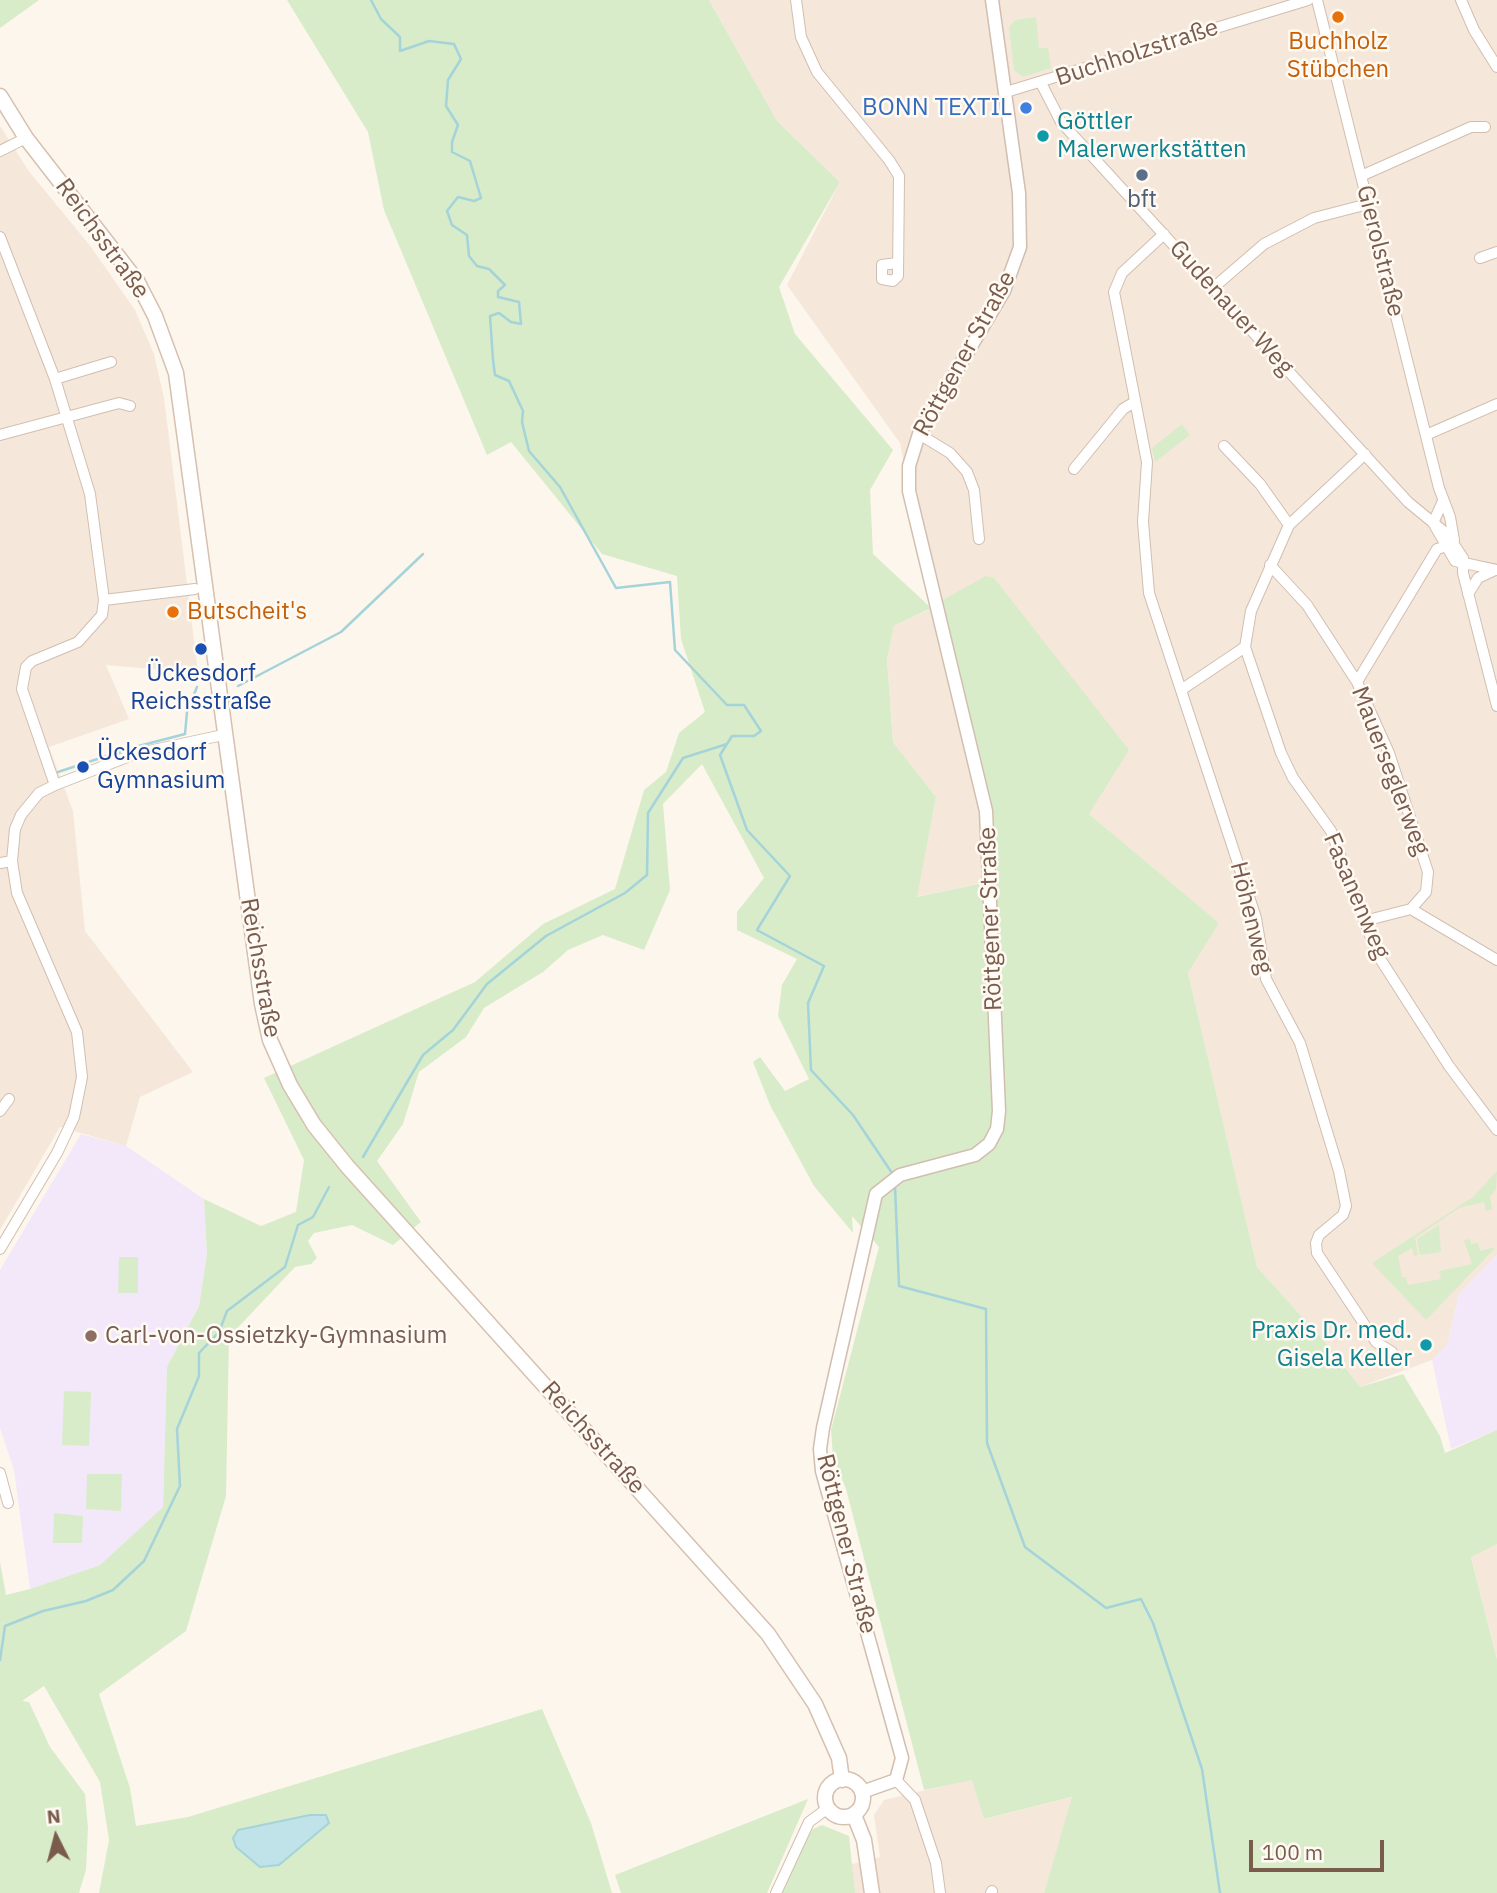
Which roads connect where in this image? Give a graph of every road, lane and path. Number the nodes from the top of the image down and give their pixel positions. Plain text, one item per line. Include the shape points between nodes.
1 (796, 0) edge
2 (992, 0) edge
3 (1308, 0) edge
4 (1317, 0) edge
5 (1461, 0) edge
6 (1497, 66) edge
7 (1041, 83) junction
8 (1006, 92) junction
9 (0, 96) edge
10 (1485, 127) dead end
11 (26, 138) junction
12 (0, 151) edge
13 (1361, 176) junction
14 (1368, 204) junction
15 (1164, 234) junction
16 (0, 237) edge
17 (1497, 253) edge
18 (1480, 258) dead end
19 (897, 263) dead end
20 (1213, 288) junction
21 (111, 362) dead end
22 (55, 379) junction
23 (1133, 404) junction
24 (1497, 404) edge
25 (130, 406) dead end
26 (66, 417) junction
27 (919, 434) junction
28 (0, 435) edge
29 (1426, 435) junction
30 (1224, 446) dead end
31 (1365, 454) junction
32 (1074, 469) dead end
33 (1443, 501) junction
34 (1433, 523) junction
35 (1289, 525) junction
36 (979, 539) dead end
37 (1449, 545) junction
38 (1463, 564) junction
39 (1270, 565) junction
40 (1496, 570) edge
41 (195, 589) dead end
42 (1468, 594) junction
43 (104, 600) junction
44 (1245, 647) junction
45 (1357, 682) junction
46 (1494, 683) edge
47 (1181, 690) junction
48 (1497, 706) edge
49 (223, 735) junction
50 (55, 785) junction
51 (12, 862) junction
52 (0, 863) edge
53 (1411, 909) junction
54 (1364, 921) junction
55 (1497, 960) edge
56 (9, 1099) dead end
57 (0, 1111) edge
58 (1497, 1130) edge
59 (0, 1249) edge
60 (1392, 1352) dead end
61 (0, 1473) edge
62 (8, 1503) dead end
63 (842, 1780) junction
64 (896, 1780) junction
65 (862, 1792) junction
66 (828, 1808) junction
67 (854, 1815) junction
68 (776, 1893) edge
69 (872, 1893) edge
70 (940, 1893) edge

1 - 19 street via 801,37 817,72 899,176
2 - 8 street, Röttgener Straße
3 - 7 street, Buchholzstraße
4 - 13 street, Gierolstraße
5 - 6 street
7 - 8 street, Buchholzstraße
7 - 15 street, Gudenauer Weg via 1061,122
8 - 27 street, Röttgener Straße via 1021,208 1018,254 1004,291
9 - 11 main road, Reichsstraße
10 - 13 street via 1471,127
11 - 12 street
11 - 49 main road, Reichsstraße via 137,281 167,344 185,422
13 - 14 street, Gierolstraße
14 - 20 street via 1314,218 1273,240
14 - 29 street, Gierolstraße
15 - 20 street, Gudenauer Weg
15 - 23 street, Höhenweg via 1122,273 1114,292
16 - 22 street
17 - 18 street
20 - 31 street, Gudenauer Weg
21 - 22 street
22 - 26 street
23 - 32 street via 1123,409
23 - 47 street, Höhenweg via 1147,462 1143,522 1149,593
24 - 29 street
25 - 26 street via 119,403
26 - 28 street
26 - 43 street via 90,494
27 - 36 street via 950,453 967,472 974,490
27 - 64 street, Röttgener Straße via 909,466 909,491 986,811 999,1111 989,1144 975,1155 894,1178 876,1194 820,1449 822,1471 902,1758
29 - 33 street, Gierolstraße
30 - 35 street via 1260,484
31 - 34 street, Gudenauer Weg
31 - 35 street
33 - 34 street
33 - 37 street, Gierolstraße via 1450,517
34 - 37 street, Gudenauer Weg
35 - 39 street
37 - 38 street, Gudenauer Weg via 1455,561
37 - 45 street via 1437,549
38 - 40 street
38 - 42 street
39 - 44 street via 1251,611
39 - 45 street, Mauerseglerweg via 1307,606
40 - 42 street via 1478,578
41 - 43 street
42 - 46 street
43 - 50 street via 102,615 91,631 78,642 32,661 22,676 22,689
44 - 47 street
44 - 54 street, Fasanenweg via 1281,753 1331,831
45 - 53 street, Mauerseglerweg via 1389,752 1428,872 1426,892
46 - 48 street
47 - 60 street, Höhenweg via 1256,918 1266,979 1300,1042 1339,1171 1346,1206 1343,1215 1320,1235 1317,1253 1376,1342
49 - 50 street via 135,754
49 - 63 main road, Reichsstraße via 264,1014 278,1059 313,1125 768,1634 820,1713 839,1758
50 - 51 street via 39,793 21,815
51 - 52 street
51 - 59 street via 17,893 77,1032 82,1061 74,1116 44,1178
53 - 54 street
53 - 55 street
54 - 58 street, Fasanenweg via 1384,965
56 - 57 street
61 - 62 street
63 - 65 main road via 853,1782
63 - 66 main road via 827,1792
64 - 65 street
64 - 70 street via 915,1800 936,1863
65 - 67 main road via 863,1802
66 - 67 main road via 840,1817
66 - 68 street via 809,1822
67 - 69 main road via 864,1840

